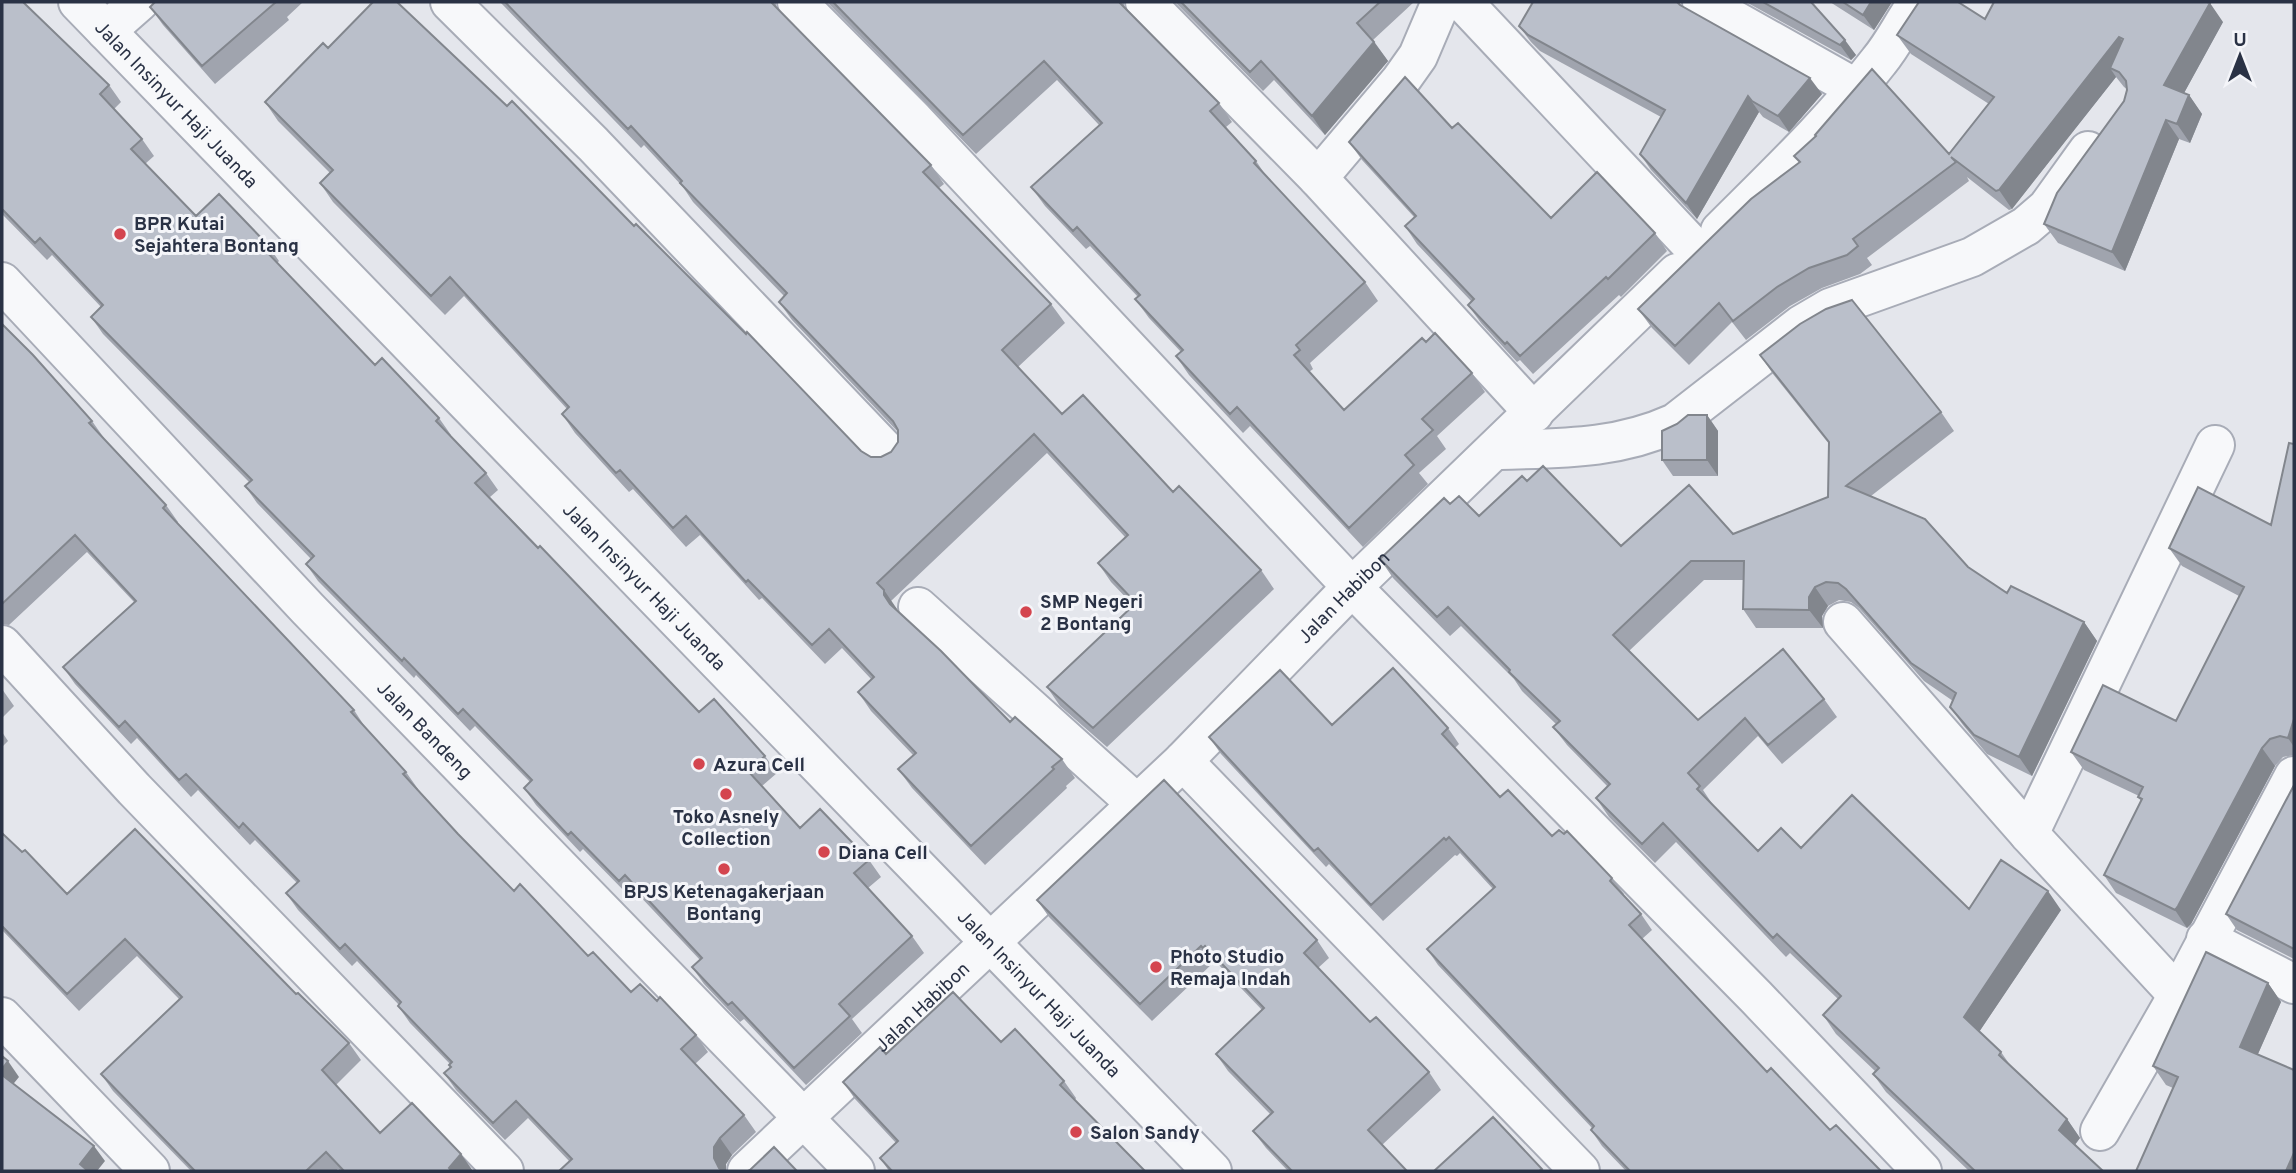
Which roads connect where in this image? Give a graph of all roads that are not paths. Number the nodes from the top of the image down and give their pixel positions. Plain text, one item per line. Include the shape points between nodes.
1 (78, 2) edge
2 (139, 2) edge
3 (450, 2) edge
4 (797, 2) edge
5 (1145, 2) edge
6 (1441, 2) edge
7 (1463, 2) edge
8 (1702, 2) edge
9 (1917, 2) edge
10 (107, 31) junction
11 (1857, 89) junction
12 (2111, 119) edge
13 (1318, 178) junction
14 (1698, 252) junction
15 (2, 282) edge
16 (1534, 413) junction
17 (2215, 445) dead end
18 (1496, 450) junction
19 (890, 455) edge
20 (1352, 587) junction
21 (918, 607) dead end
22 (1843, 622) dead end
23 (2, 645) edge
24 (1183, 761) junction
25 (2294, 776) edge
26 (1137, 804) junction
27 (2029, 834) junction
28 (2206, 939) junction
29 (991, 943) junction
30 (2294, 984) edge
31 (2178, 995) junction
32 (2, 1017) edge
33 (803, 1117) junction
34 (2100, 1131) dead end
35 (149, 1171) edge
36 (504, 1171) edge
37 (747, 1171) edge
38 (855, 1171) edge
39 (1212, 1171) edge
40 (1580, 1171) edge
41 (1922, 1171) edge

1 - 10 street, Jalan Insinyur Haji Juanda
2 - 10 street
3 - 19 street via 593,144
4 - 20 street via 914,120
5 - 13 street
6 - 13 street via 1418,56
7 - 14 street
8 - 11 street
9 - 11 street, Jalan Habibon
10 - 29 street, Jalan Insinyur Haji Juanda
11 - 14 street, Jalan Habibon
12 - 18 street via 2047,208 2026,226 1972,257 1830,308 1801,325 1675,423 1584,448
13 - 16 street
14 - 16 street, Jalan Habibon
15 - 33 street, Jalan Bandeng via 308,609
16 - 18 street, Jalan Habibon
17 - 27 street
18 - 20 street, Jalan Habibon
20 - 24 street, Jalan Habibon
20 - 41 street
21 - 26 street
22 - 27 street
23 - 36 street via 134,789
24 - 26 street, Jalan Habibon
24 - 40 street
25 - 28 street
26 - 29 street, Jalan Habibon
27 - 31 street
28 - 30 street
28 - 31 street
29 - 33 street, Jalan Habibon
29 - 39 street, Jalan Insinyur Haji Juanda
31 - 34 street
32 - 35 street
33 - 37 street, Jalan Habibon
33 - 38 street, Jalan Bandeng

